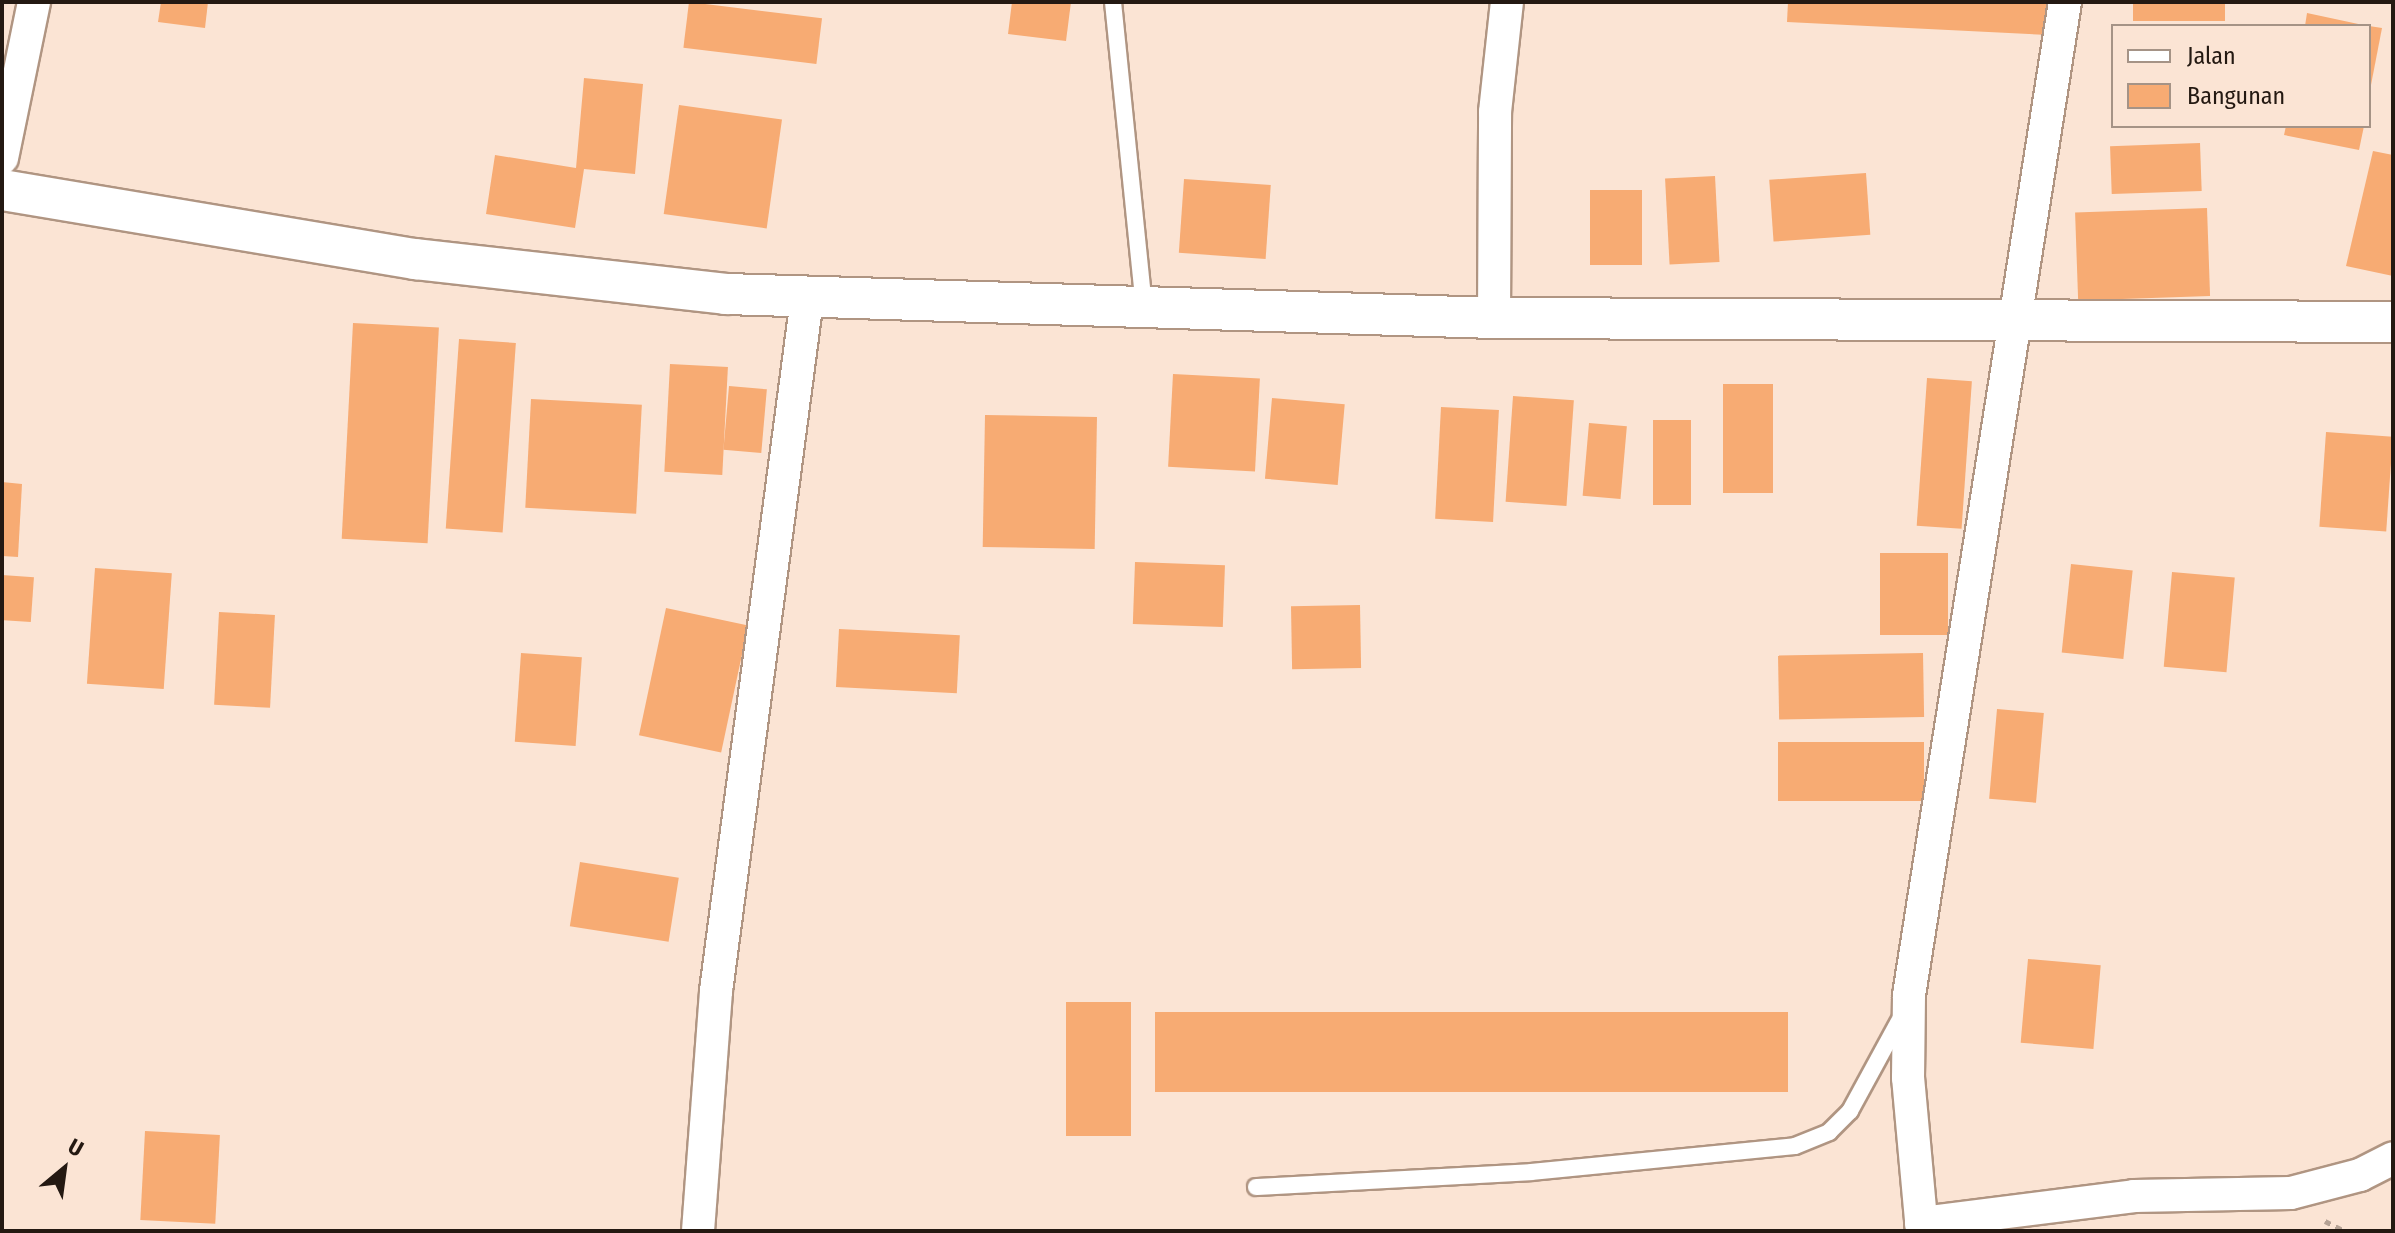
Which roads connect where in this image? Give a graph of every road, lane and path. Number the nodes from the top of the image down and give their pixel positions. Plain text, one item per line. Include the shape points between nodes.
1 (34, 2) edge
2 (1113, 2) edge
3 (1507, 2) edge
4 (2065, 2) edge
5 (2, 158) edge
6 (2, 190) edge
7 (807, 299) junction
8 (1144, 309) junction
9 (2012, 316) junction
10 (1494, 318) junction
11 (2393, 322) edge
12 (1909, 995) junction
13 (2393, 1158) edge
14 (1256, 1187) dead end
15 (1922, 1227) edge
16 (698, 1231) edge

1 - 5 street
2 - 8 lane
3 - 10 street via 1495,112
4 - 9 street
6 - 7 street via 416,259
7 - 8 street
7 - 16 street via 716,991
8 - 10 street
9 - 10 street
9 - 11 street
9 - 12 street
12 - 14 lane via 1889,1047 1850,1111 1829,1132 1795,1146 1714,1159
12 - 15 street via 1908,1078
13 - 15 street via 2360,1175 2291,1193 2134,1196

